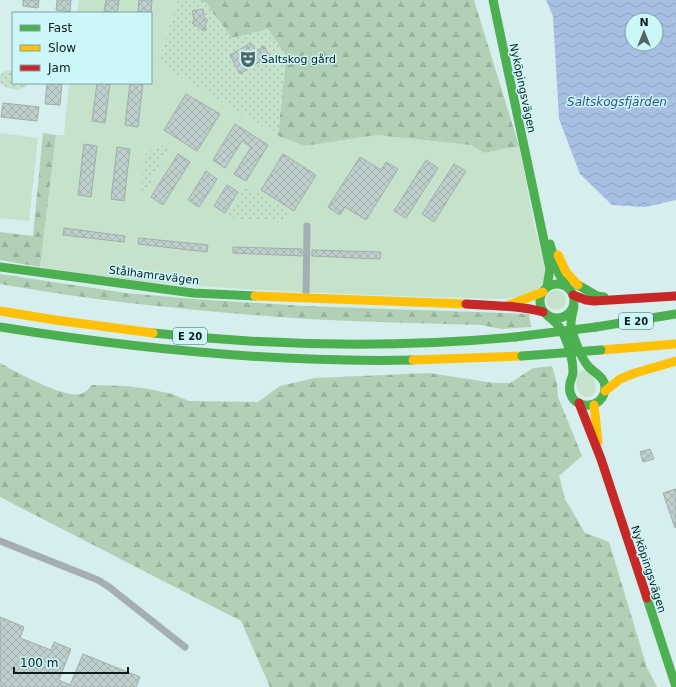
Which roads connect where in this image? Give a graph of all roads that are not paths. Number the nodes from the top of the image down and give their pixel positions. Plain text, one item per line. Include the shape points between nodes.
1 (493, 0) edge
2 (530, 182) junction
3 (307, 226) dead end
4 (545, 230) junction
5 (0, 267) edge
6 (567, 287) junction
7 (545, 290) junction
8 (573, 295) junction
9 (676, 296) edge
10 (306, 298) junction
11 (625, 298) junction
12 (503, 306) junction
13 (574, 306) junction
14 (0, 311) edge
15 (545, 313) junction
16 (676, 314) edge
17 (0, 327) edge
18 (676, 344) edge
19 (676, 361) edge
20 (605, 391) junction
21 (579, 403) junction
22 (594, 405) junction
23 (601, 459) junction
24 (0, 541) edge
25 (185, 647) dead end
26 (676, 687) edge

1 - 2 main road, Nyköpingsvägen
2 - 4 main road, Nyköpingsvägen
2 - 7 main road, Nyköpingsvägen via 550,269
3 - 10 street
4 - 6 main road, Nyköpingsvägen via 559,274
4 - 11 main road via 566,272 578,285 596,296
5 - 10 main road, Stålhamravägen via 193,293
6 - 7 main road via 556,284
6 - 8 main road
7 - 12 main road, Stålhamravägen via 517,303
7 - 15 main road via 540,299
8 - 11 main road via 594,301
8 - 13 main road
9 - 11 main road
10 - 12 main road, Stålhamravägen
12 - 15 main road, Stålhamravägen
13 - 15 main road via 570,313 562,318
13 - 20 main road via 571,325 580,350 586,363 602,378
14 - 16 main road, E 20, bridge via 139,331 241,340 382,344 515,337
15 - 21 main road, Nyköpingsvägen via 560,328 568,349 573,368 569,388 572,397
17 - 18 main road, E 20, bridge via 145,348 316,360 451,360
19 - 20 main road via 620,379
20 - 22 main road
21 - 22 main road
21 - 23 main road, Nyköpingsvägen
22 - 23 main road, Nyköpingsvägen
23 - 26 main road, Nyköpingsvägen
24 - 25 street via 98,580

